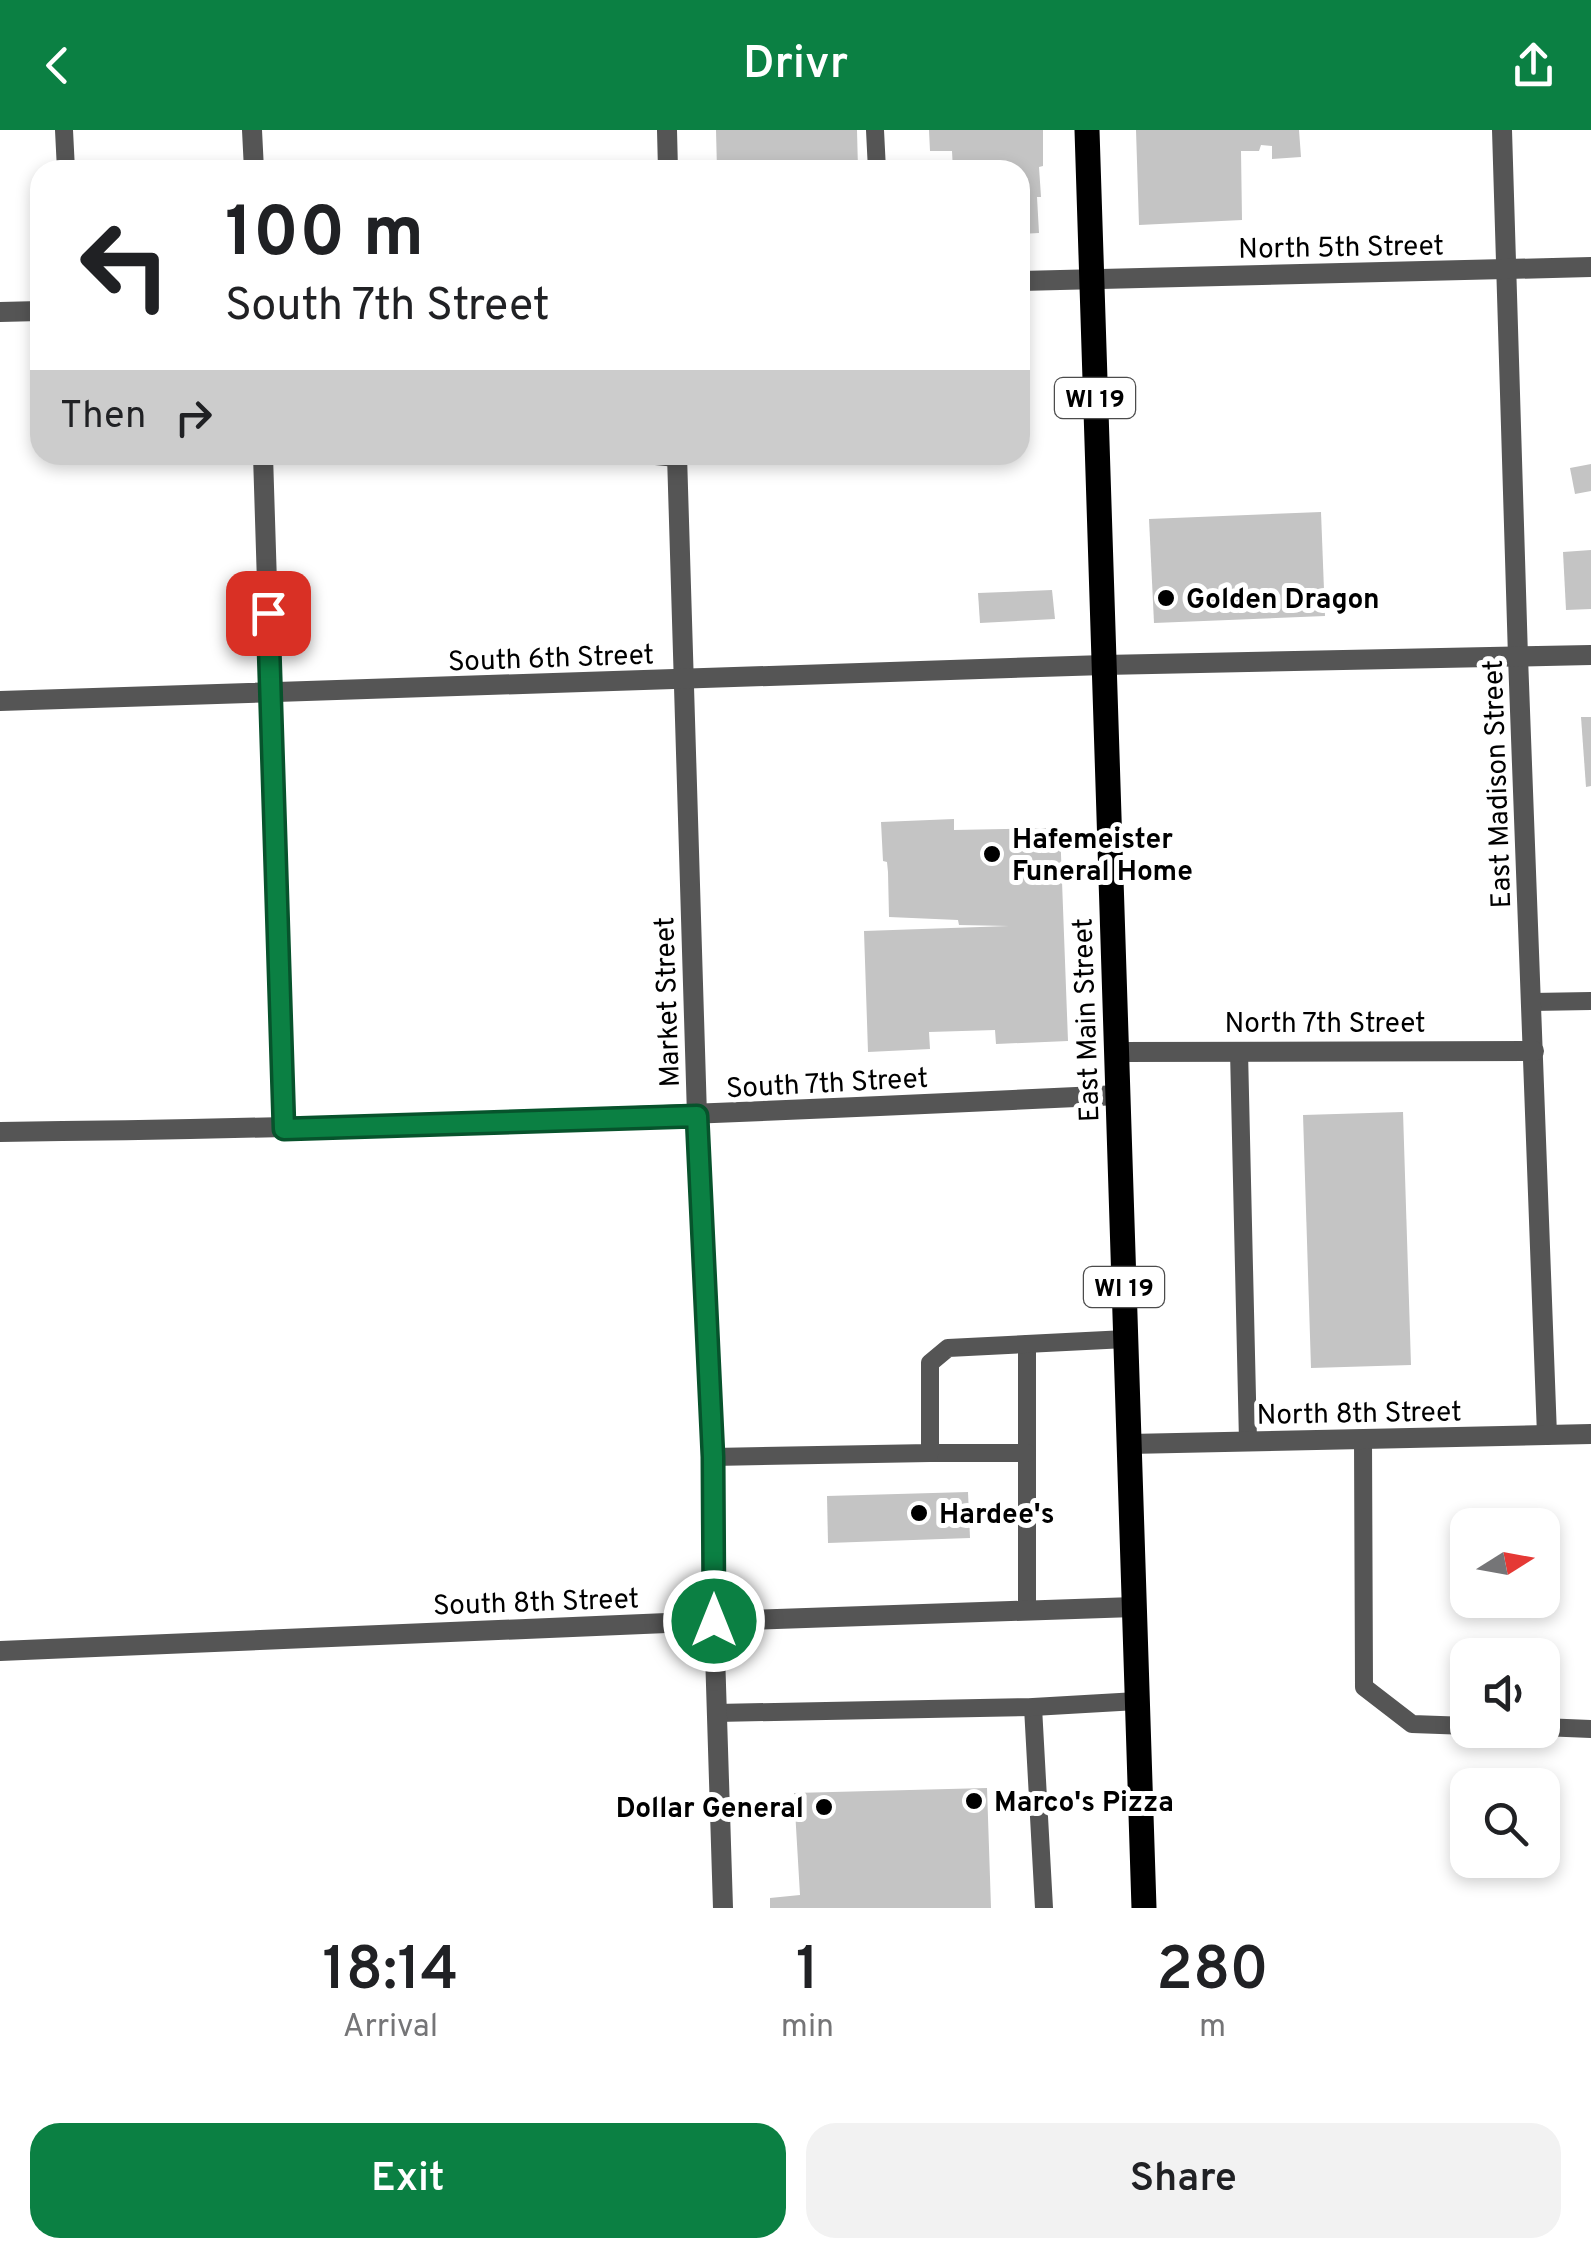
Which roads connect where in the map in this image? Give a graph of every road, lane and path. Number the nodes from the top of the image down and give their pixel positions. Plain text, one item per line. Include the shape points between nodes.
1 (64, 130) edge
2 (252, 130) edge
3 (667, 130) edge
4 (875, 130) edge
5 (1087, 130) edge
6 (1502, 130) edge
7 (66, 160) edge
8 (254, 160) edge
9 (668, 160) edge
10 (876, 160) edge
11 (1591, 267) edge
12 (1507, 270) junction
13 (1092, 278) junction
14 (1030, 281) edge
15 (30, 311) edge
16 (0, 312) edge
17 (263, 465) edge
18 (677, 465) edge
19 (1591, 654) edge
20 (1518, 657) junction
21 (1104, 665) junction
22 (684, 680) junction
23 (270, 692) junction
24 (0, 701) edge
25 (1591, 1001) edge
26 (1532, 1002) junction
27 (1240, 1050) junction
28 (1534, 1051) junction
29 (1116, 1052) junction
30 (1118, 1094) junction
31 (697, 1116) junction
32 (284, 1129) junction
33 (0, 1132) edge
34 (1126, 1339) junction
35 (1027, 1344) junction
36 (1591, 1434) edge
37 (1547, 1435) junction
38 (1363, 1439) junction
39 (1248, 1442) junction
40 (1129, 1444) junction
41 (930, 1453) junction
42 (1027, 1453) junction
43 (713, 1457) junction
44 (1134, 1607) junction
45 (1027, 1610) junction
46 (714, 1621) junction
47 (0, 1652) edge
48 (1137, 1701) junction
49 (1033, 1707) junction
50 (716, 1714) junction
51 (1450, 1725) edge
52 (1560, 1728) edge
53 (1591, 1729) edge
54 (722, 1908) edge
55 (1044, 1908) edge
56 (1144, 1908) edge

1 - 7 lane
2 - 8 street
3 - 9 street
4 - 10 lane
5 - 13 main road, East Main Street / WI 19
6 - 12 street, East Madison Street
11 - 12 street, North 5th Street
12 - 13 street, North 5th Street
12 - 20 street, East Madison Street
13 - 14 street, North 5th Street
13 - 21 main road, East Main Street / WI 19
15 - 16 street
17 - 23 street
18 - 22 street, Market Street
19 - 20 street, South 6th Street
20 - 21 street, South 6th Street
20 - 26 street, East Madison Street
21 - 22 street, South 6th Street
21 - 29 main road, East Main Street / WI 19
22 - 23 street, South 6th Street
22 - 31 street, Market Street
23 - 24 street, South 6th Street
23 - 32 street
25 - 26 lane
26 - 28 street, East Madison Street
27 - 28 street, North 7th Street
27 - 29 street, North 7th Street
27 - 39 lane
28 - 37 street, East Madison Street
29 - 30 main road, East Main Street / WI 19
30 - 31 street, South 7th Street
30 - 34 main road, East Main Street / WI 19
31 - 32 street, South 7th Street
31 - 43 street, Market Street
32 - 33 street, South 7th Street
34 - 35 lane
34 - 40 main road, East Main Street / WI 19
35 - 41 lane via 948,1348 930,1363
35 - 42 lane
36 - 37 street, North 8th Street
37 - 38 street, North 8th Street
38 - 39 street, North 8th Street
38 - 51 lane via 1364,1687 1412,1724
39 - 40 street, North 8th Street
40 - 44 main road, East Main Street / WI 19
41 - 42 lane
41 - 43 lane
42 - 45 lane
43 - 46 street, Market Street
44 - 45 street, South 8th Street
44 - 48 main road, East Main Street / WI 19
45 - 46 street, South 8th Street
46 - 47 street, South 8th Street
46 - 50 street, Market Street
48 - 49 lane
48 - 56 main road, East Main Street / WI 19
49 - 50 lane
49 - 55 lane
50 - 54 street, Market Street
52 - 53 lane

